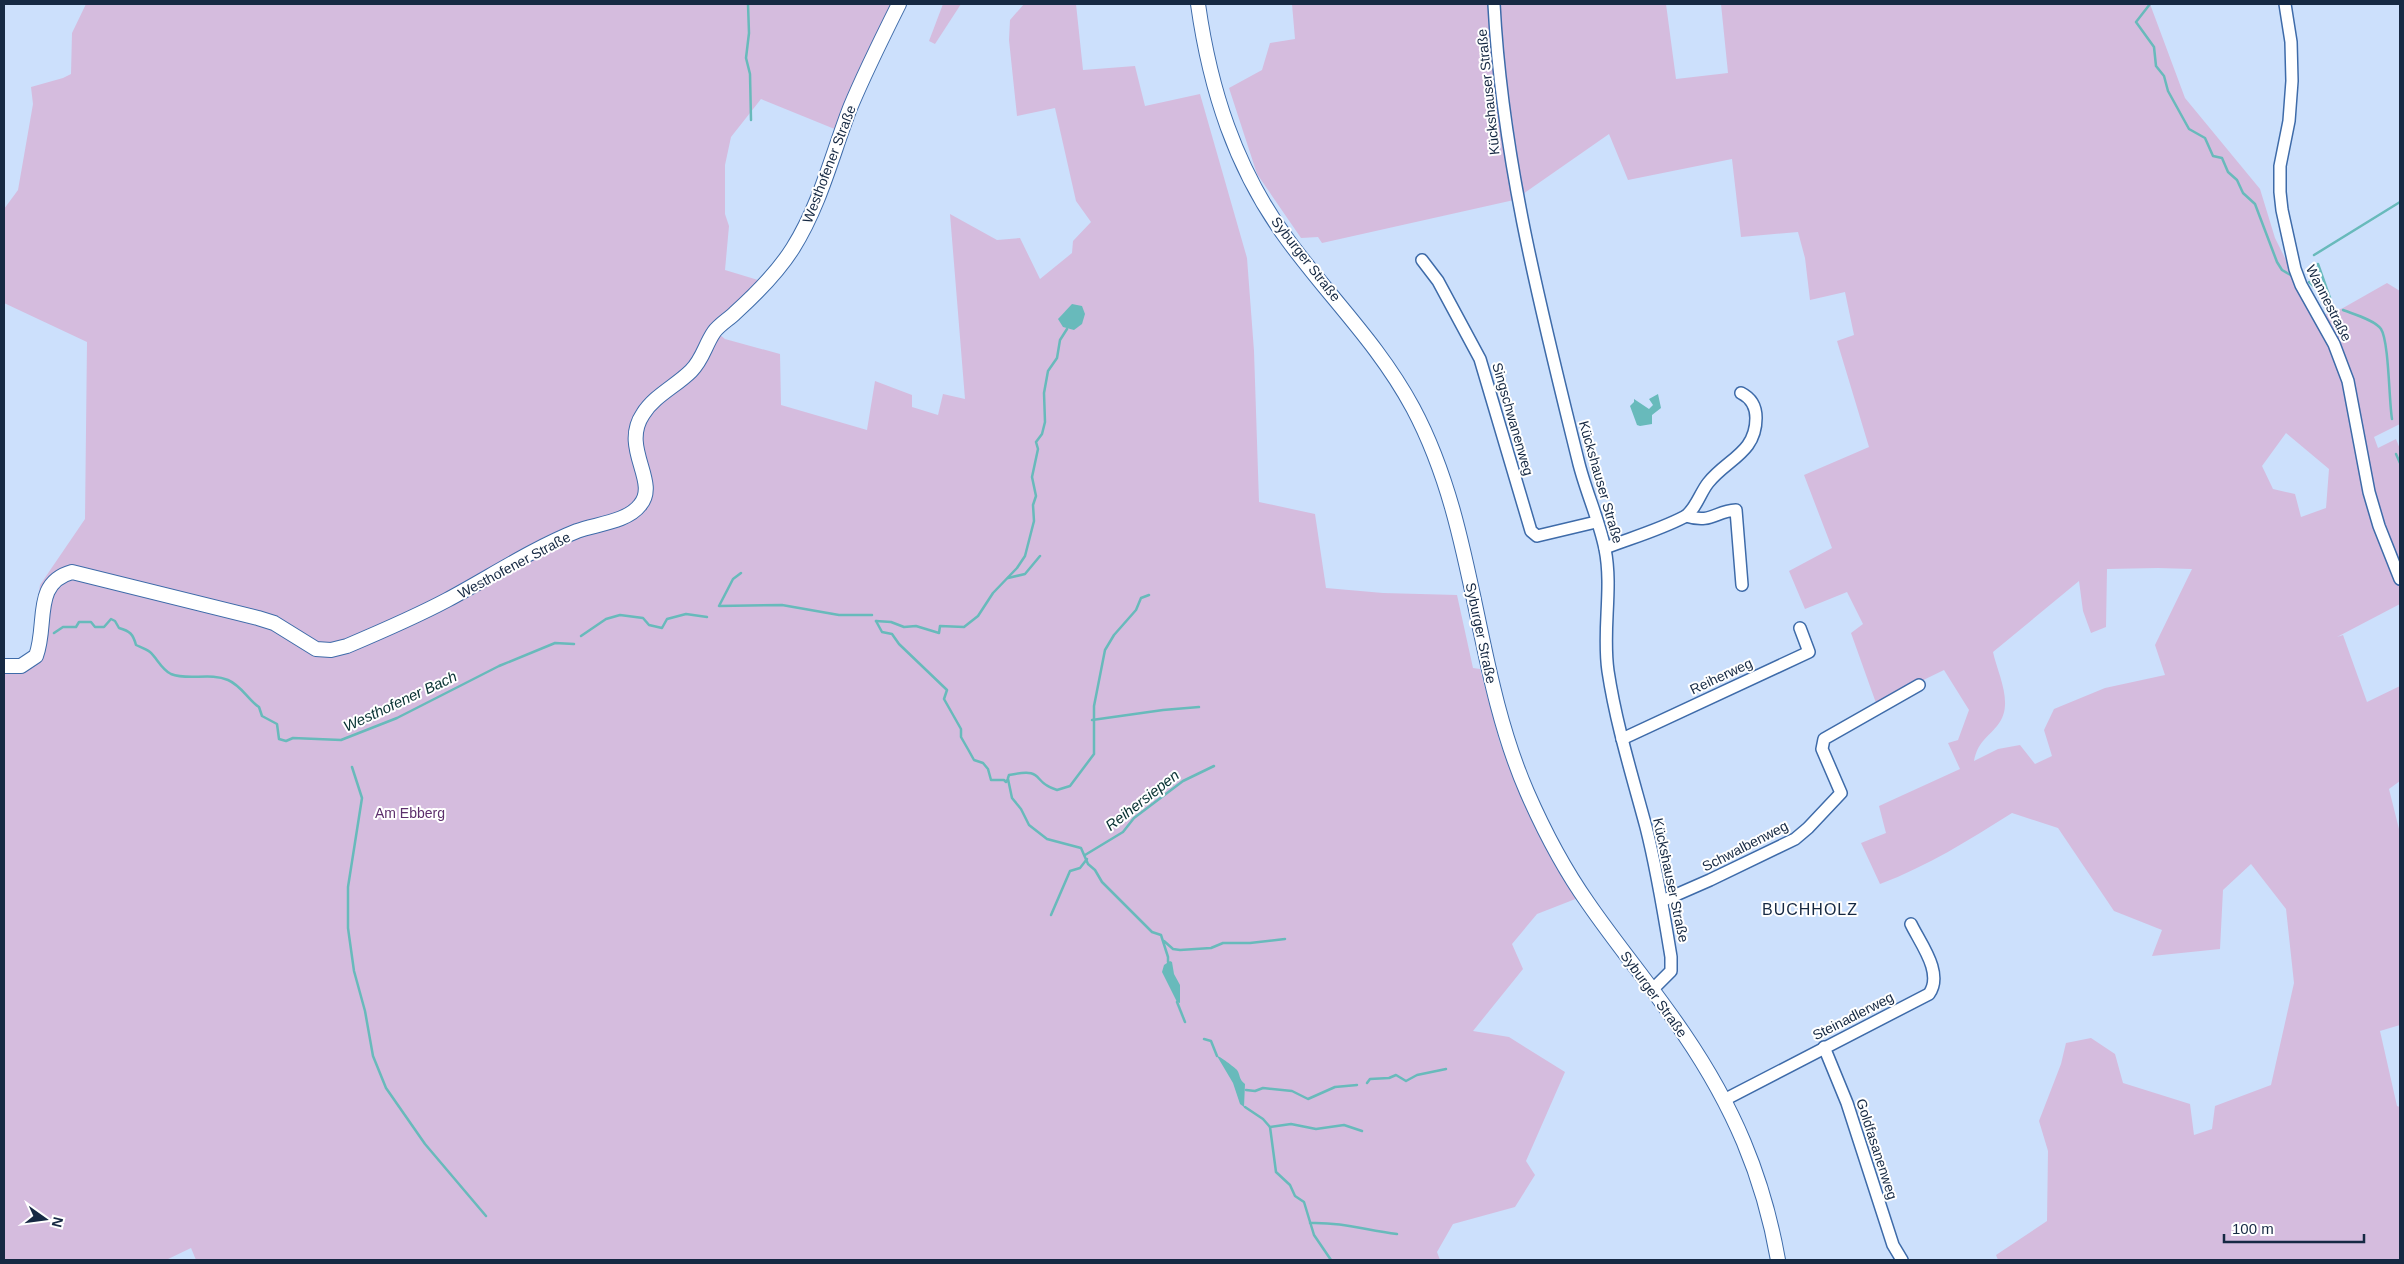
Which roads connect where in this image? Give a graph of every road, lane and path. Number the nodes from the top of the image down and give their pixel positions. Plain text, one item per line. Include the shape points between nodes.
1 (899, 4) edge
2 (1198, 4) edge
3 (1494, 4) edge
4 (2285, 4) edge
5 (1422, 260) dead end
6 (1741, 393) dead end
7 (1686, 516) junction
8 (1596, 522) junction
9 (1605, 548) junction
10 (2400, 579) edge
11 (1742, 584) dead end
12 (1800, 628) dead end
13 (4, 666) edge
14 (1919, 685) dead end
15 (1622, 739) junction
16 (1662, 901) junction
17 (1911, 924) dead end
18 (1652, 990) junction
19 (1824, 1047) junction
20 (1724, 1100) junction
21 (1778, 1260) edge
22 (1902, 1260) edge

1 - 13 street, Westhofener Straße via 851,108 808,221 792,250 765,284 714,332 705,354 692,370 642,415 636,429 635,445 644,473 646,496 640,507 625,516 578,530 552,542 445,601 355,643 331,650 316,649 274,623 258,618 72,572 50,583 36,656 21,666
2 - 18 street, Syburger Straße via 1216,97 1247,174 1287,240 1384,360 1413,408 1440,467 1458,527 1490,680 1502,724 1528,794 1573,879
3 - 8 street, Kückshauser Straße via 1515,190 1575,447
4 - 10 street, Wannestraße via 2291,42 2292,101 2280,166 2282,210 2298,277 2334,344 2348,380 2369,492
5 - 8 street, Singschwanenweg via 1438,281 1480,359 1533,534
6 - 7 street via 1748,397 1755,409 1753,437 1746,450 1709,481
7 - 9 street
7 - 11 street via 1710,519 1736,510
8 - 9 street, Kückshauser Straße
9 - 15 street, Kückshauser Straße via 1608,591 1606,659
12 - 15 street, Reiherweg via 1809,652
14 - 16 street, Schwalbenweg via 1824,740 1822,749 1841,792 1808,828 1782,846
15 - 16 street, Kückshauser Straße
16 - 18 street, Kückshauser Straße via 1672,964 1671,971
17 - 19 street, Steinadlerweg via 1934,975 1929,994
18 - 20 street, Syburger Straße via 1682,1030
19 - 20 street, Steinadlerweg
19 - 22 street, Goldfasanenweg via 1847,1103 1893,1244
20 - 21 street, Syburger Straße via 1752,1159

